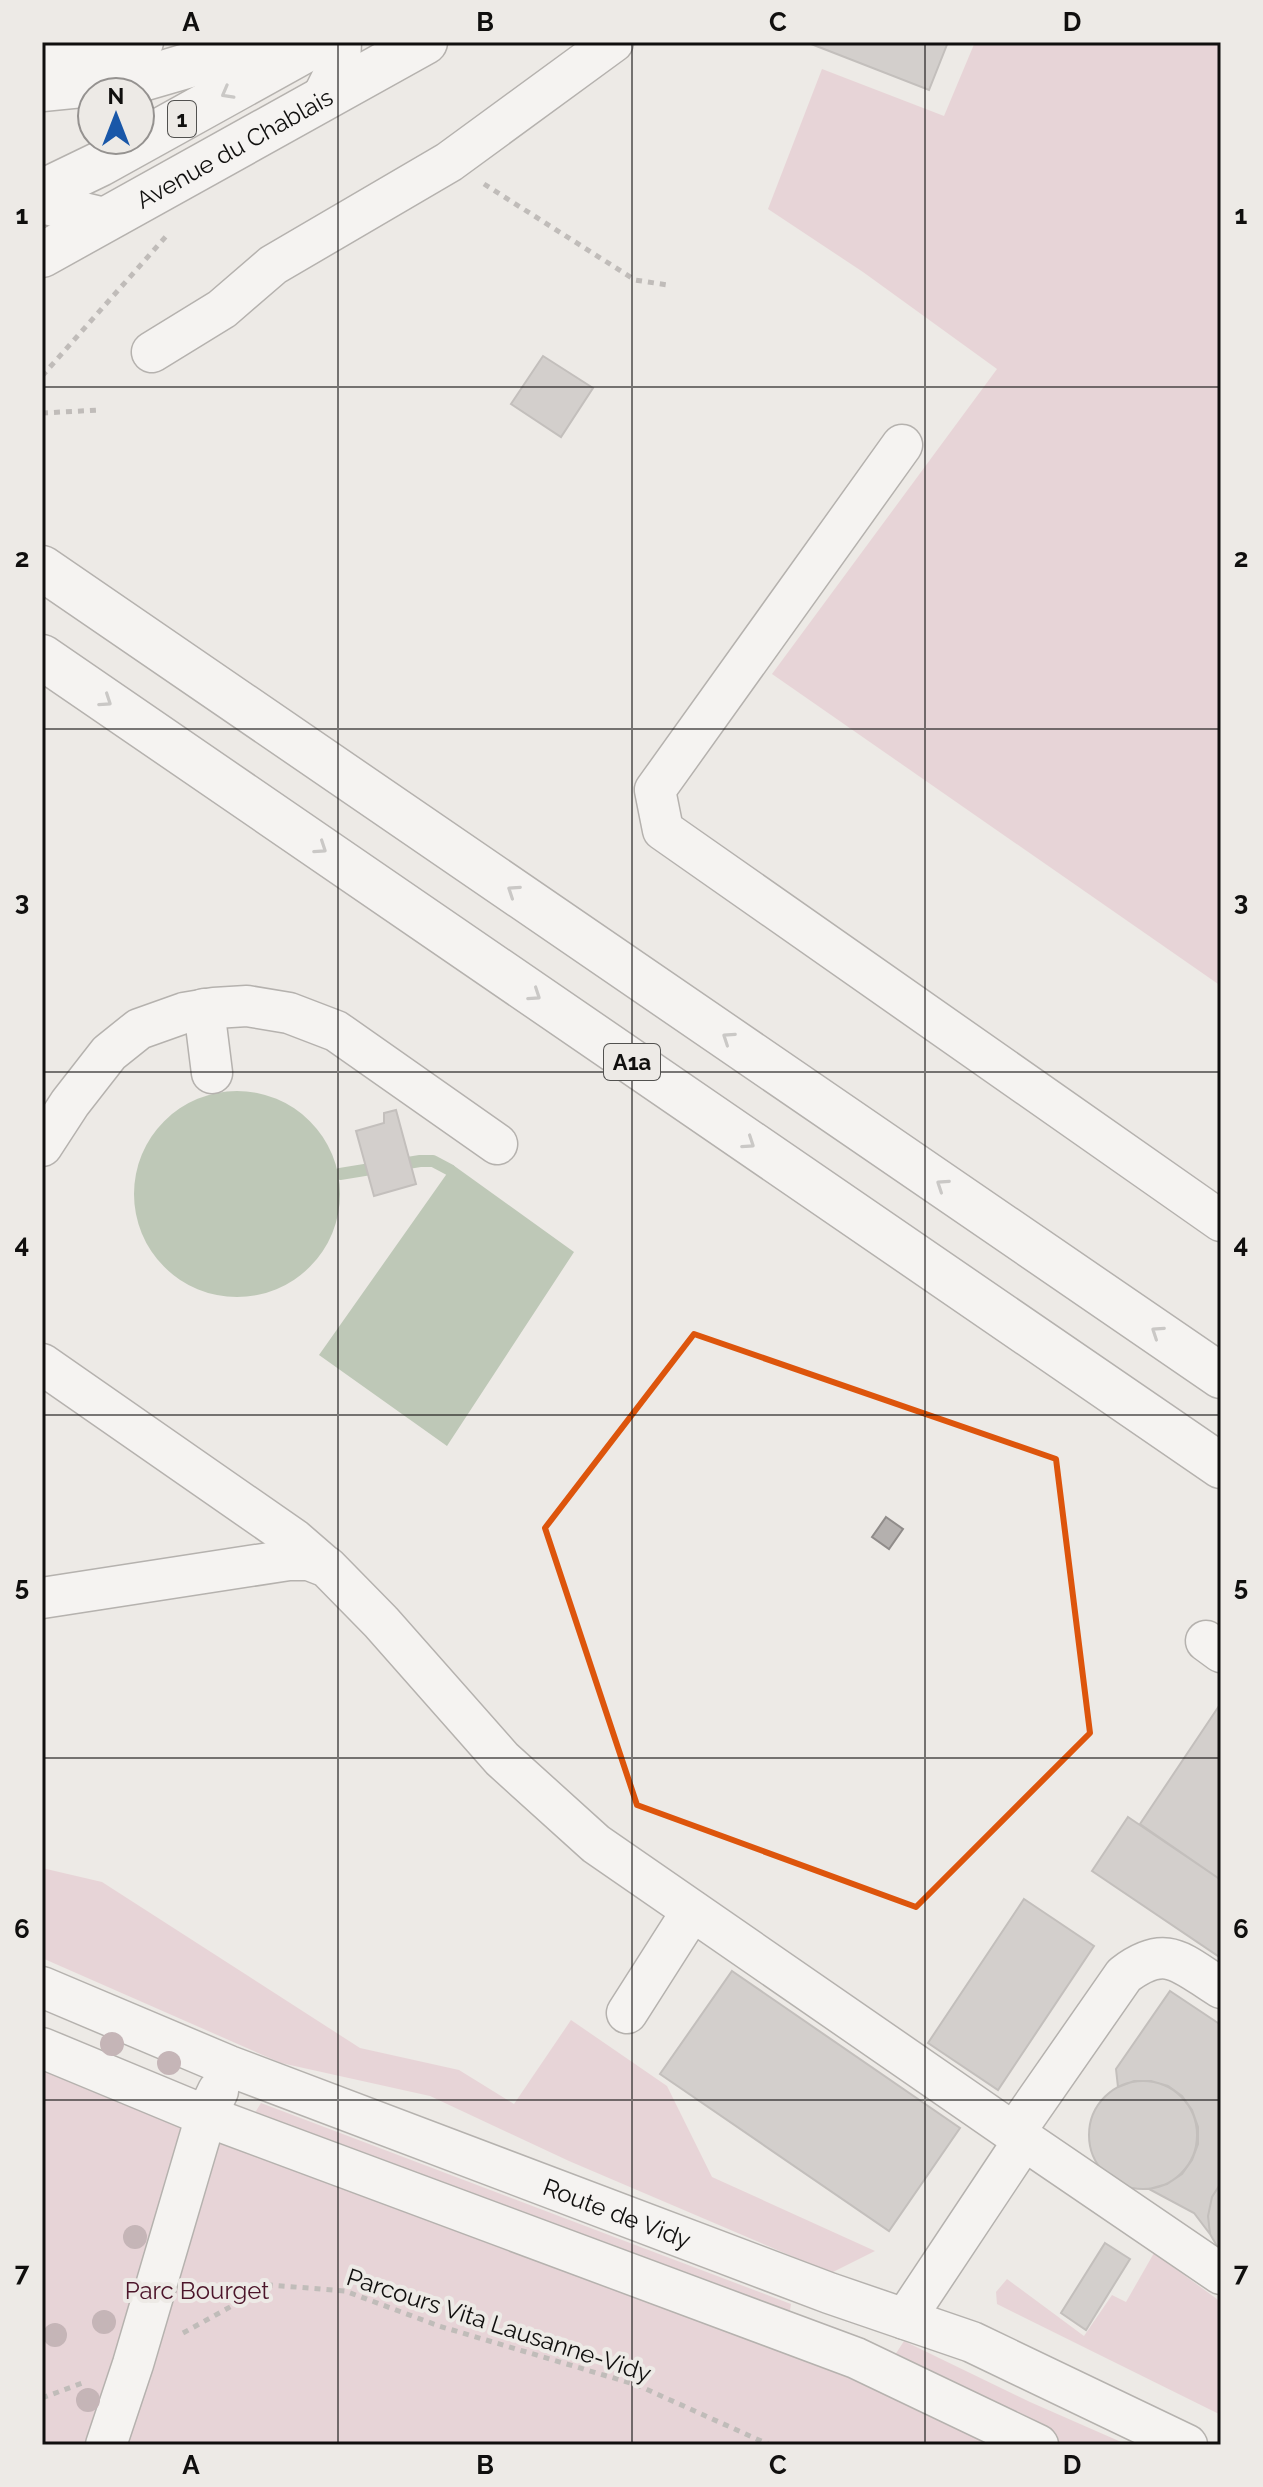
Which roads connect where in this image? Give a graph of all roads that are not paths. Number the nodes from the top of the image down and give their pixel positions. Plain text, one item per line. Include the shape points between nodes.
1 (143, 42) edge
2 (269, 42) edge
3 (320, 42) edge
4 (341, 42) edge
5 (425, 42) edge
6 (613, 42) edge
7 (42, 56) edge
8 (42, 89) edge
9 (320, 102) junction
10 (42, 192) edge
11 (42, 203) edge
12 (108, 219) junction
13 (42, 255) edge
14 (152, 352) dead end
15 (902, 445) dead end
16 (42, 568) edge
17 (42, 657) edge
18 (204, 1009) junction
19 (212, 1073) dead end
20 (497, 1144) dead end
21 (42, 1146) edge
22 (1221, 1221) edge
23 (42, 1364) edge
24 (1221, 1376) edge
25 (1221, 1466) edge
26 (325, 1566) junction
27 (42, 1598) edge
28 (692, 1911) junction
29 (42, 1987) edge
30 (1221, 1988) edge
31 (627, 2013) dead end
32 (42, 2048) edge
33 (229, 2066) junction
34 (206, 2116) junction
35 (1019, 2137) junction
36 (1221, 2274) edge
37 (905, 2319) junction
38 (106, 2445) edge
39 (1038, 2445) edge
40 (1187, 2445) edge

1 - 7 street
2 - 8 main road via 142,79
3 -> 10 main road, 1
4 - 9 street via 340,62
5 - 9 main road, Avenue du Chablais / 1
6 - 14 street via 449,162 273,265 222,309
9 - 12 main road, Avenue du Chablais / 1
11 - 12 street
12 - 13 main road, Avenue du Chablais / 1
15 - 22 street via 655,790 663,830
24 -> 16 main road
17 -> 25 main road, A1a
18 - 19 street
18 - 20 street via 247,1006 289,1013 336,1031
18 - 21 street via 139,1029 109,1053
23 - 26 street
26 - 27 street via 289,1560
26 - 28 street via 502,1759 596,1844
28 - 31 street
28 - 35 street
29 - 33 street, Route de Vidy
30 - 35 street via 1166,1957 1124,1975
32 - 34 street
33 - 34 street
33 - 37 street, Route de Vidy
34 - 38 street
34 - 39 street via 856,2358
35 - 36 street
35 - 37 street
37 - 40 street, Route de Vidy via 972,2342

